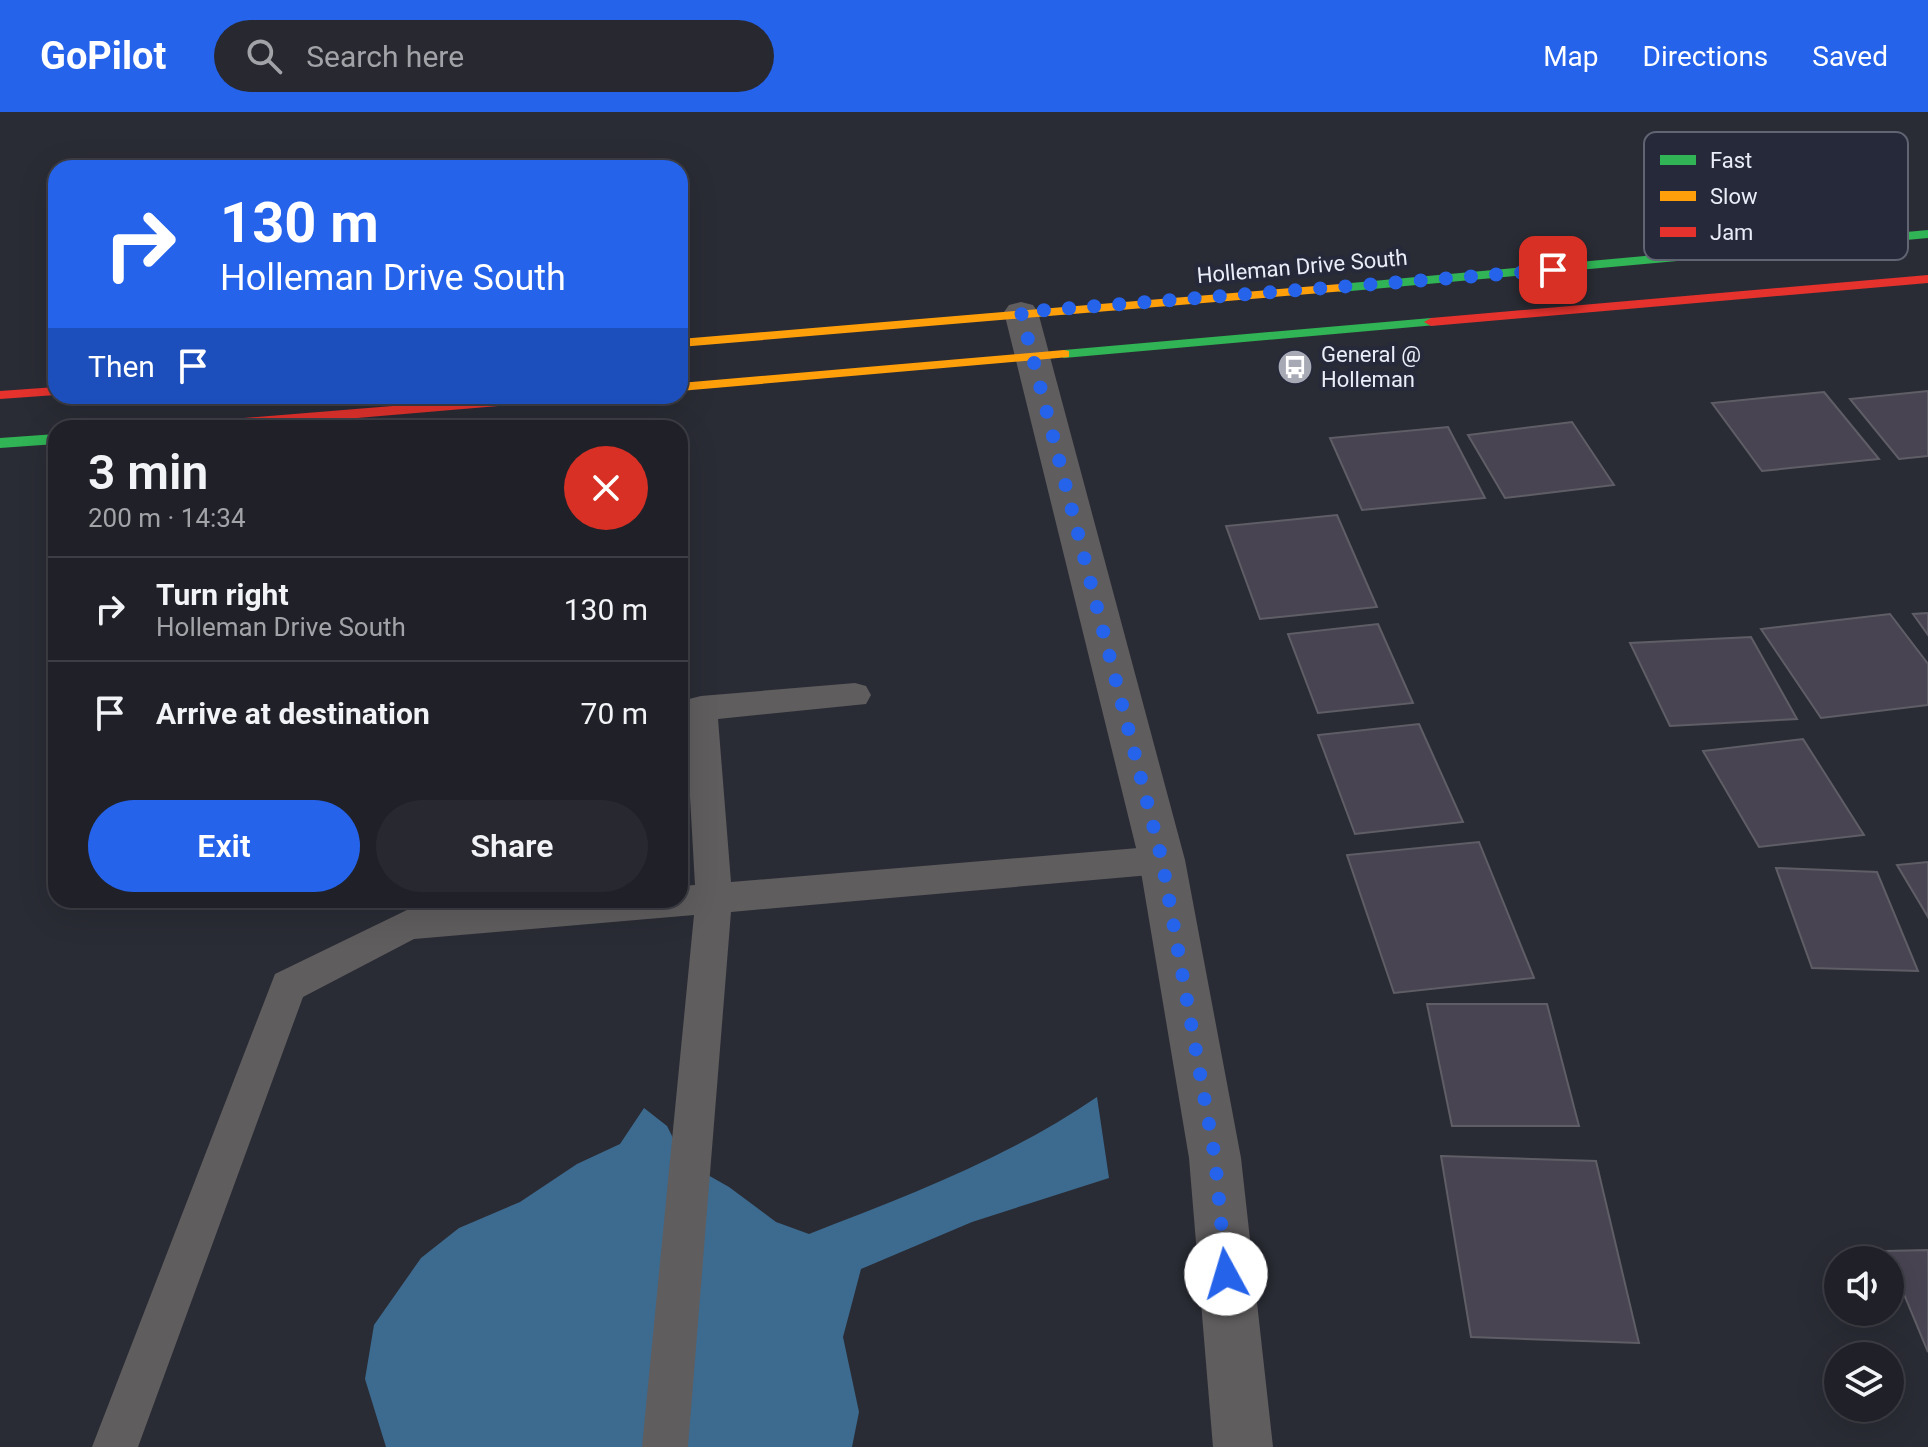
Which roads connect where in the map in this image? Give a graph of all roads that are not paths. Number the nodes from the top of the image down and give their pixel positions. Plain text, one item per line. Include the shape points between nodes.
1 (1928, 234) edge
2 (1908, 236) edge
3 (1657, 260) edge
4 (1928, 279) edge
5 (1021, 312) junction
6 (688, 342) edge
7 (1035, 357) junction
8 (688, 386) edge
9 (48, 392) edge
10 (0, 395) edge
11 (472, 404) edge
12 (280, 420) edge
13 (48, 440) edge
14 (0, 443) edge
15 (855, 695) dead end
16 (691, 709) edge
17 (1162, 860) junction
18 (714, 898) junction
19 (688, 900) edge
20 (597, 908) edge
21 (115, 1447) edge
22 (665, 1447) edge
23 (1243, 1447) edge

1 - 2 street, Holleman Drive South
3 - 5 street, Holleman Drive South
4 - 7 street
5 - 6 street, Holleman Drive South
5 - 7 street
7 - 8 street
7 - 17 street
9 - 10 street
11 - 12 street
13 - 14 street
15 - 16 lane
16 - 18 lane
17 - 18 lane
17 - 23 street via 1215,1158
18 - 19 lane
18 - 22 lane
20 - 21 lane via 409,924 288,986

